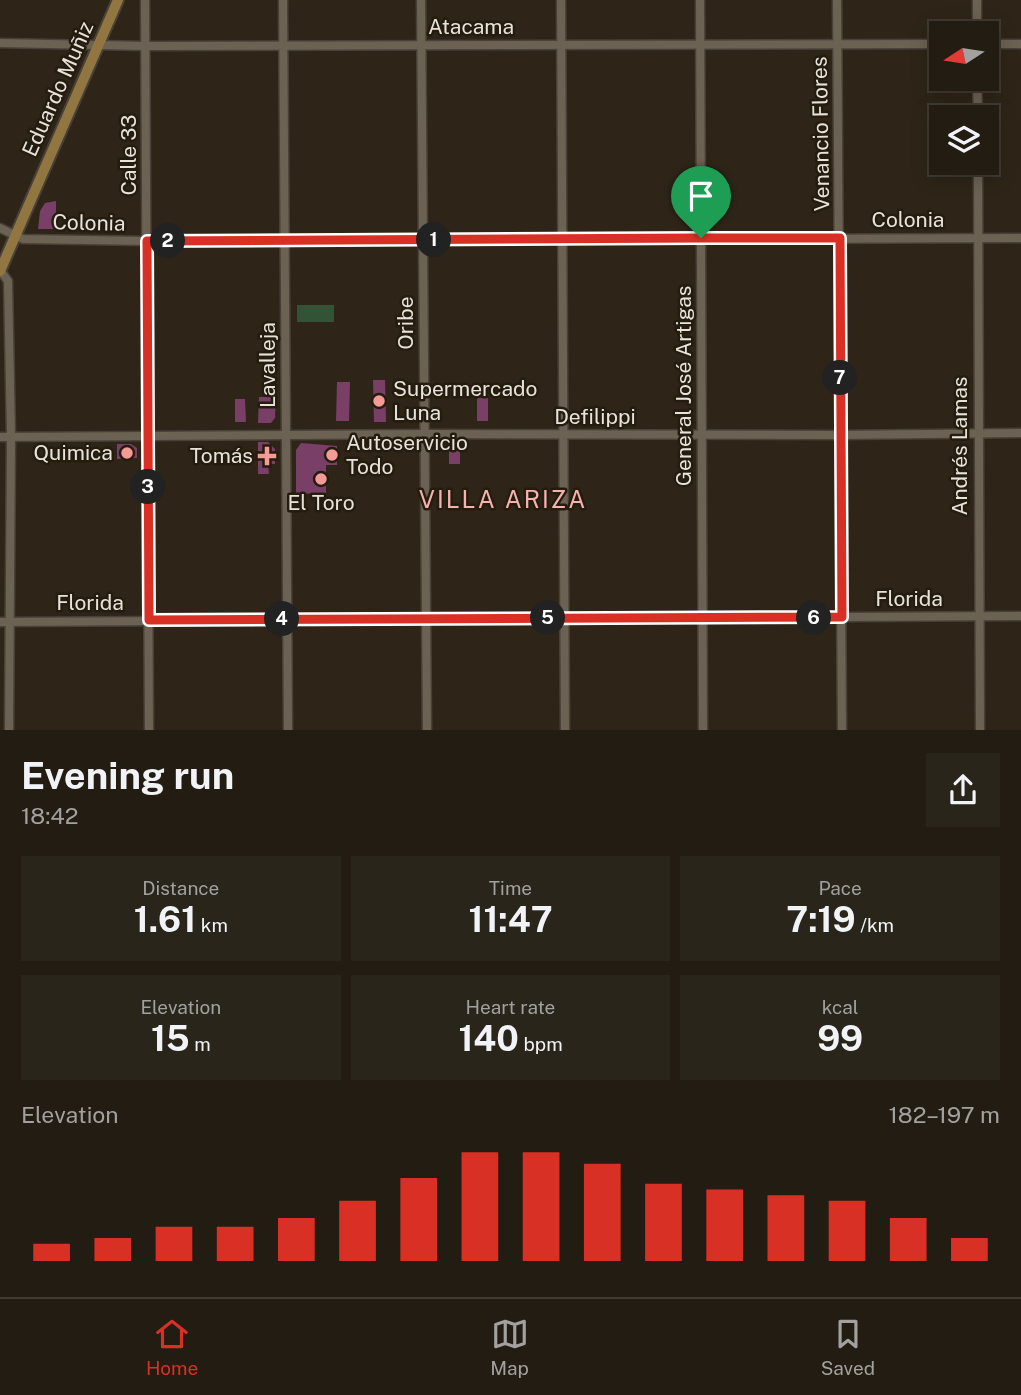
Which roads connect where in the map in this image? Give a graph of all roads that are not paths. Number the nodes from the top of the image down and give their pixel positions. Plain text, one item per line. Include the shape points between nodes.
1 (118, 0) edge
2 (145, 0) edge
3 (283, 0) edge
4 (421, 0) edge
5 (561, 0) edge
6 (699, 0) edge
7 (837, 0) edge
8 (977, 0) edge
9 (977, 21) edge
10 (0, 43) edge
11 (700, 43) junction
12 (838, 43) junction
13 (561, 44) junction
14 (929, 44) edge
15 (999, 44) edge
16 (1021, 44) edge
17 (98, 45) junction
18 (284, 45) junction
19 (422, 45) junction
20 (146, 46) junction
21 (978, 175) edge
22 (0, 228) edge
23 (15, 237) junction
24 (701, 238) junction
25 (840, 238) junction
26 (978, 238) junction
27 (1021, 238) edge
28 (563, 239) junction
29 (284, 240) junction
30 (424, 240) junction
31 (147, 241) junction
32 (0, 270) edge
33 (978, 433) junction
34 (1021, 433) edge
35 (286, 434) junction
36 (424, 434) junction
37 (563, 434) junction
38 (701, 435) junction
39 (840, 435) junction
40 (147, 436) junction
41 (0, 437) edge
42 (10, 437) junction
43 (978, 616) junction
44 (1021, 616) edge
45 (842, 617) junction
46 (565, 618) junction
47 (703, 618) junction
48 (289, 619) junction
49 (425, 619) junction
50 (149, 620) junction
51 (4, 622) edge
52 (9, 730) edge
53 (149, 730) edge
54 (288, 730) edge
55 (427, 730) edge
56 (565, 730) edge
57 (703, 730) edge
58 (842, 730) edge
59 (980, 730) edge

1 - 17 street, Eduardo Muñiz
2 - 20 street, Calle 33
3 - 18 street, Lavalleja
4 - 19 street, Oribe
5 - 13 street
6 - 11 street, General José Artigas
7 - 12 street, Venancio Flores
8 - 9 street
10 - 17 street, Atacama
11 - 12 street, Atacama
11 - 13 street, Atacama
11 - 24 street, General José Artigas
12 - 14 street, Atacama
12 - 25 street, Venancio Flores
13 - 19 street, Atacama
13 - 28 street
15 - 16 street
17 - 20 street, Atacama
17 - 23 street, Eduardo Muñiz
18 - 19 street, Atacama
18 - 20 street, Atacama
18 - 29 street, Lavalleja
19 - 30 street, Oribe
20 - 31 street, Calle 33
21 - 26 street, Andrés Lamas
22 - 23 street, Colonia
23 - 31 street, Colonia
23 - 32 street, Eduardo Muñiz
24 - 25 street, Colonia
24 - 28 street, Colonia
24 - 38 street, General José Artigas
25 - 26 street, Colonia
25 - 39 street, Venancio Flores
26 - 27 street, Colonia
26 - 33 street, Andrés Lamas
28 - 30 street, Colonia
28 - 37 street
29 - 30 street, Colonia
29 - 31 street, Colonia
29 - 35 street, Lavalleja
30 - 36 street, Oribe
31 - 40 street, Calle 33
32 - 42 street via 8,281
33 - 34 street, Defilippi
33 - 39 street, Defilippi
33 - 43 street, Andrés Lamas
35 - 36 street, Defilippi
35 - 40 street, Defilippi
35 - 48 street, Lavalleja
36 - 37 street, Defilippi
36 - 49 street, Oribe
37 - 38 street, Defilippi
37 - 46 street
38 - 39 street, Defilippi
38 - 47 street, General José Artigas
39 - 45 street, Venancio Flores
40 - 42 street, Defilippi
40 - 50 street, Calle 33
41 - 42 street, Defilippi
42 - 51 street
43 - 44 street, Florida
43 - 45 street, Florida
43 - 59 street, Andrés Lamas
45 - 47 street, Florida
45 - 58 street, Venancio Flores
46 - 47 street, Florida
46 - 49 street, Florida
46 - 56 street
47 - 57 street, General José Artigas
48 - 49 street, Florida
48 - 50 street, Florida
48 - 54 street, Lavalleja
49 - 55 street, Oribe
50 - 51 street, Florida
50 - 53 street, Calle 33
51 - 52 street

